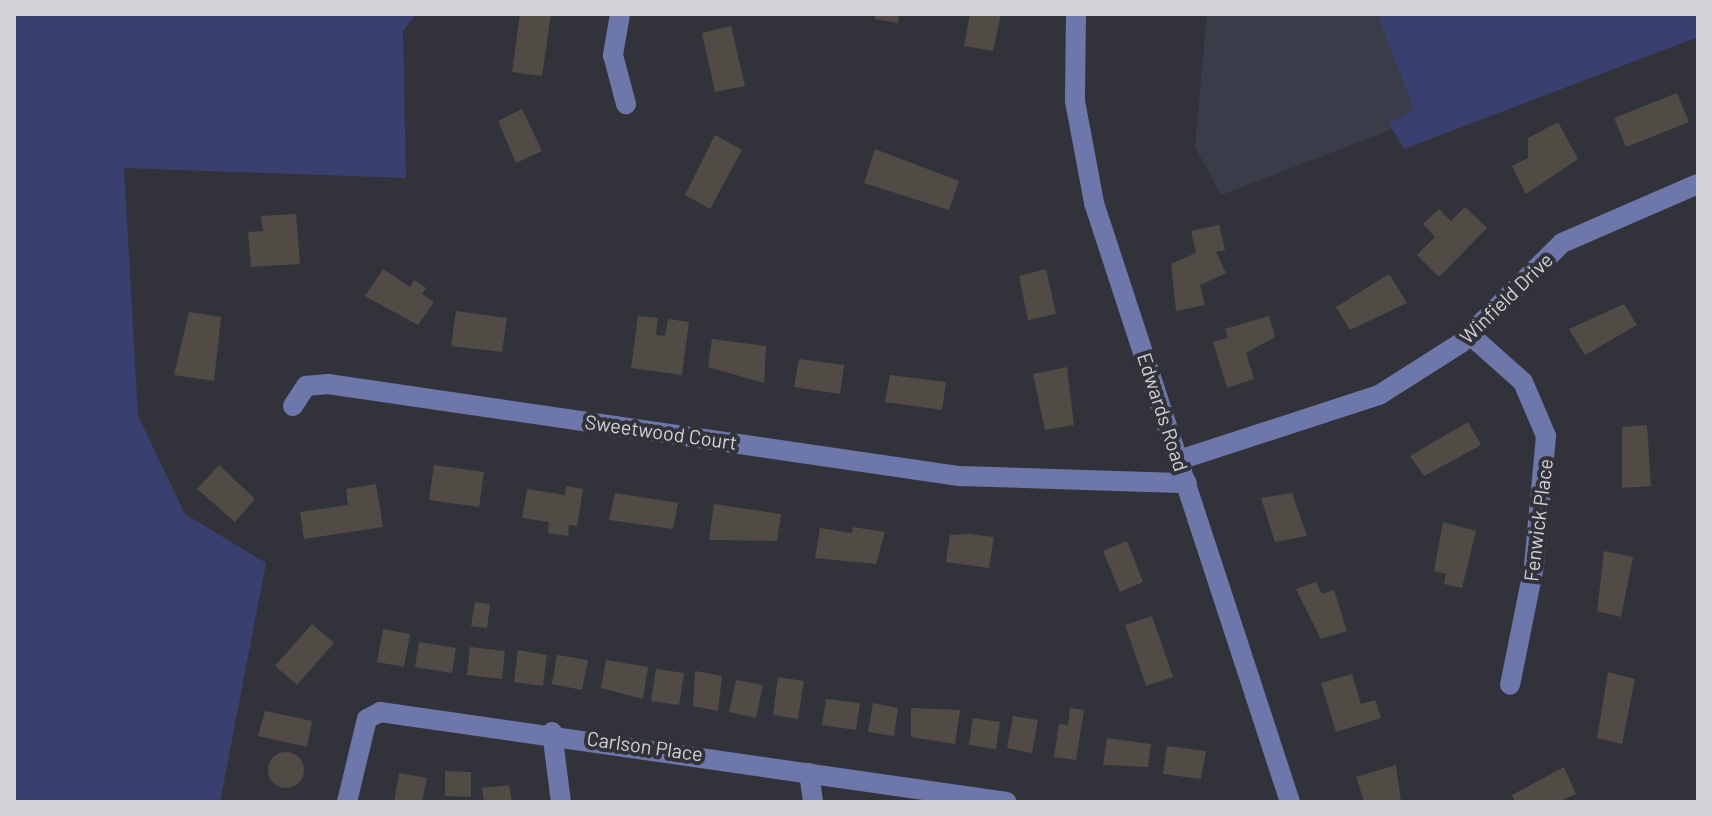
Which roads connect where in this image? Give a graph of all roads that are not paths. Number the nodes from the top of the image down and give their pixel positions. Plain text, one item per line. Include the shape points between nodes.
1 (620, 14) edge
2 (1076, 14) edge
3 (626, 104) dead end
4 (1698, 184) edge
5 (1469, 334) junction
6 (293, 406) dead end
7 (1179, 460) junction
8 (1187, 483) junction
9 (1510, 685) dead end
10 (552, 732) junction
11 (809, 773) junction
12 (347, 802) edge
13 (561, 802) edge
14 (813, 802) edge
15 (1007, 802) edge
16 (1290, 802) edge

1 - 3 street via 613,55
2 - 7 street, Edwards Road via 1075,101 1094,203
4 - 5 street, Winfield Drive via 1562,243
5 - 7 street, Winfield Drive via 1379,395
5 - 9 street, Fenwick Place via 1523,382 1546,436 1534,566
6 - 8 street, Sweetwood Court via 306,386 328,384 931,472
7 - 8 street, Edwards Road
8 - 16 street, Edwards Road
10 - 11 street, Carlson Place
10 - 12 street, Carlson Place via 380,712 367,719
10 - 13 street
11 - 14 street
11 - 15 street, Carlson Place

